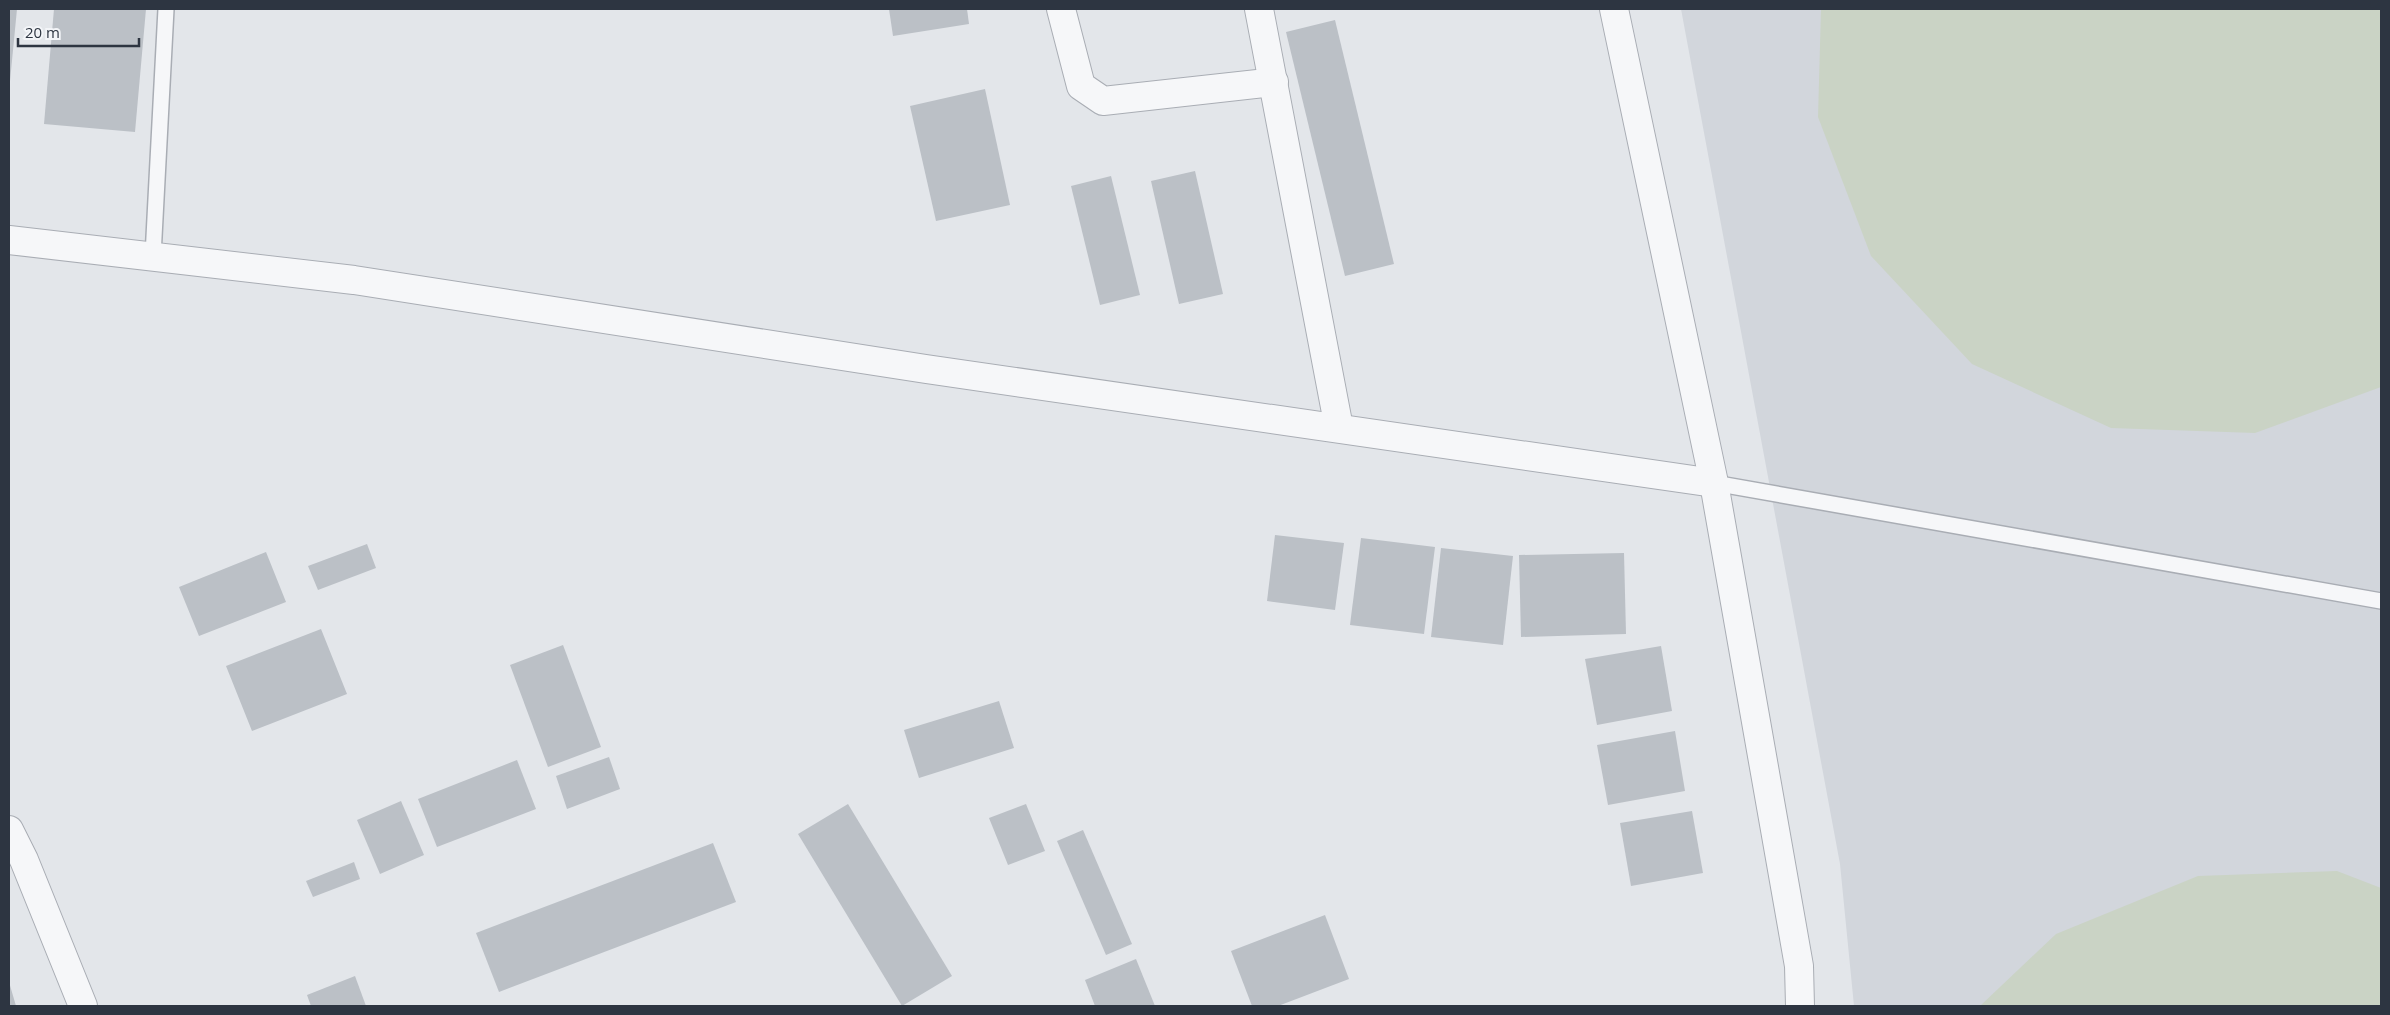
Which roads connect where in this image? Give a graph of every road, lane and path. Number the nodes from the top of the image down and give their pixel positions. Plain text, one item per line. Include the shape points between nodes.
1 (166, 9) edge
2 (1062, 9) edge
3 (1259, 9) edge
4 (1614, 9) edge
5 (1274, 82) junction
6 (9, 240) edge
7 (152, 256) junction
8 (1338, 428) junction
9 (1714, 483) junction
10 (2381, 601) edge
11 (9, 830) edge
12 (83, 1006) edge
13 (1800, 1006) edge

1 - 7 lane
2 - 5 street via 1081,86 1104,101
3 - 5 street
4 - 9 street
5 - 8 street
6 - 7 street
7 - 8 street via 354,280 926,369
8 - 9 street
9 - 10 lane
9 - 13 street via 1799,966
11 - 12 street

